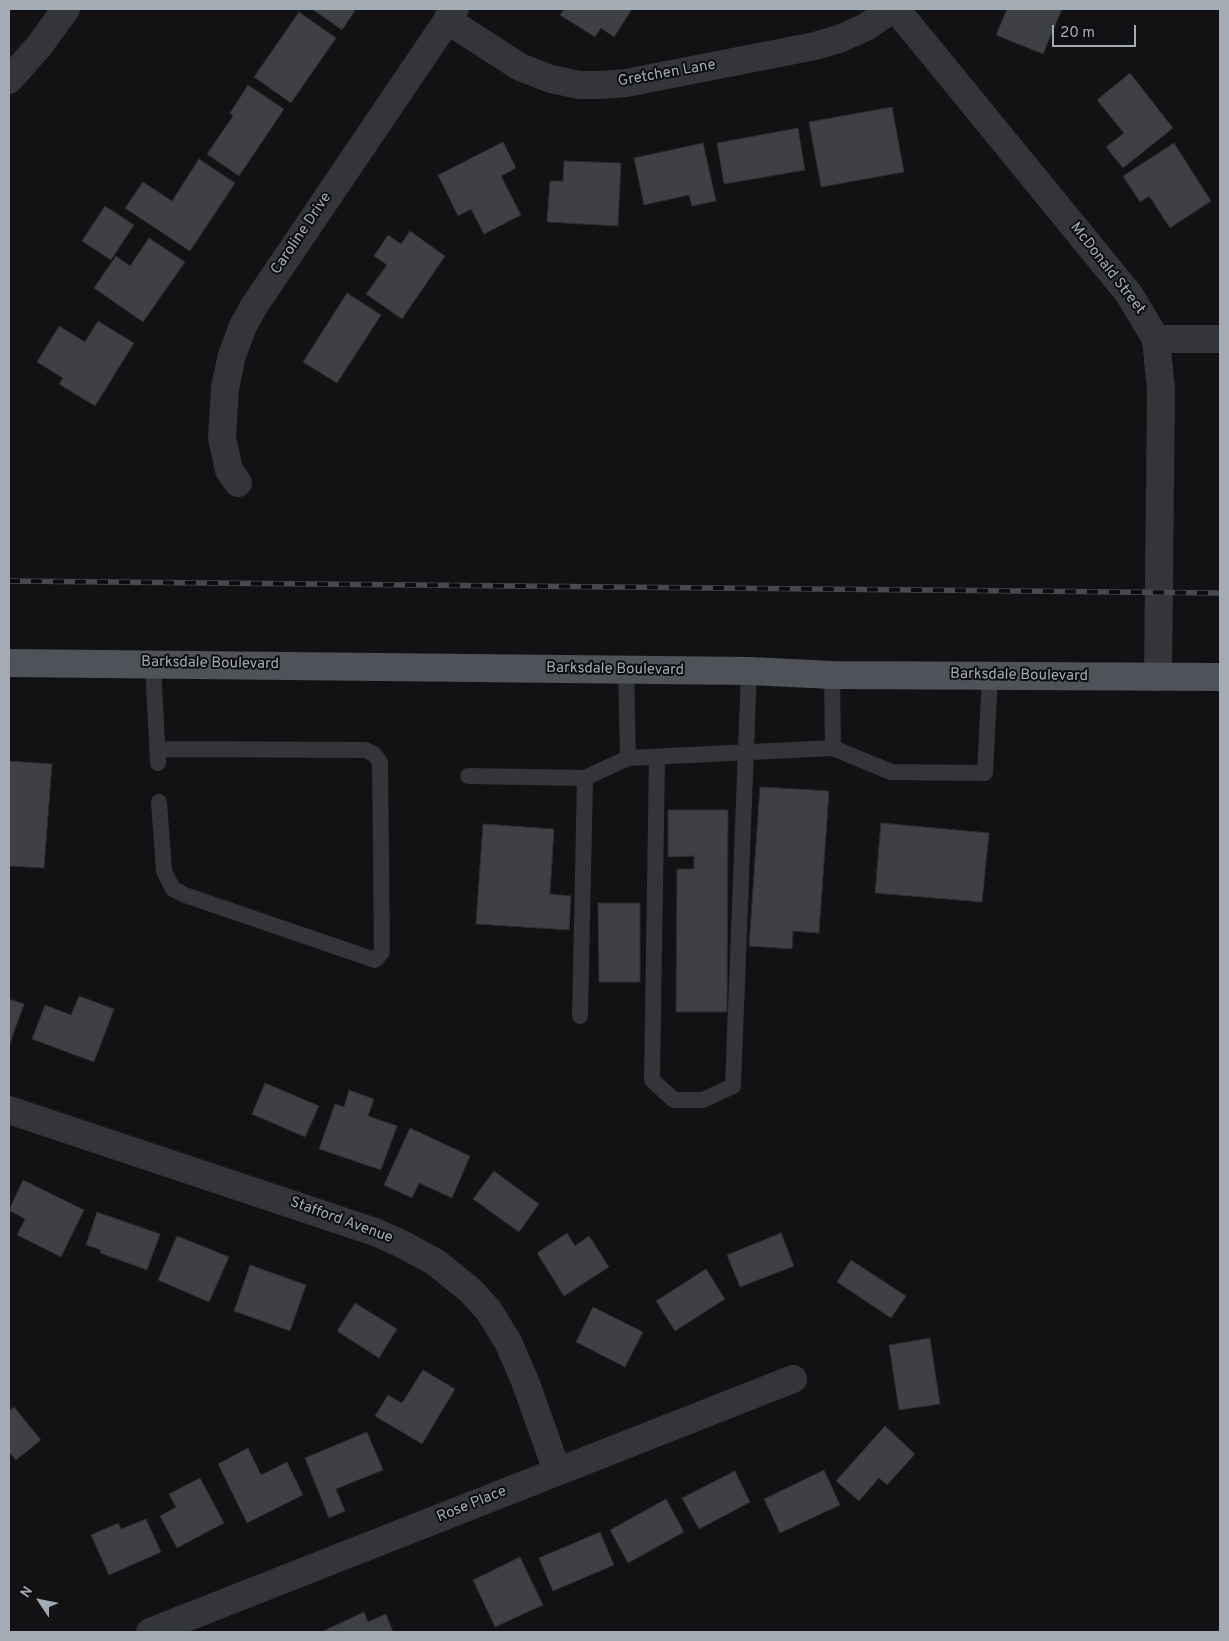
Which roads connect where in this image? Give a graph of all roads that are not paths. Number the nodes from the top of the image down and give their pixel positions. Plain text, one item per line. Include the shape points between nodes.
1 (66, 9) edge
2 (892, 9) edge
3 (896, 9) edge
4 (451, 14) edge
5 (9, 80) edge
6 (1156, 339) junction
7 (1220, 339) edge
8 (238, 483) dead end
9 (9, 663) edge
10 (153, 664) junction
11 (626, 670) junction
12 (749, 671) junction
13 (832, 675) junction
14 (990, 675) junction
15 (1158, 678) junction
16 (1220, 678) edge
17 (833, 748) junction
18 (745, 754) junction
19 (657, 757) junction
20 (628, 758) junction
21 (468, 776) dead end
22 (585, 778) junction
23 (159, 802) dead end
24 (580, 1016) dead end
25 (9, 1110) edge
26 (793, 1379) dead end
27 (557, 1471) junction
28 (150, 1632) edge

1 - 5 street
2 - 4 street, Gretchen Lane via 866,27 815,46 626,83 601,85 579,85 551,79 520,67
3 - 6 street, McDonald Street via 1128,294
4 - 8 street, Caroline Drive via 243,326 225,388 222,438 229,470
6 - 7 street
6 - 15 street, McDonald Street via 1161,390
9 - 10 main road, Barksdale Boulevard
10 - 11 main road, Barksdale Boulevard
10 - 23 lane via 157,756 364,750 374,754 380,762 382,952 375,960 173,889 164,871
11 - 12 main road, Barksdale Boulevard
11 - 20 lane
12 - 13 main road, Barksdale Boulevard
12 - 18 lane
13 - 14 main road, Barksdale Boulevard
13 - 17 lane
14 - 15 main road, Barksdale Boulevard
14 - 17 lane via 985,773 892,772
15 - 16 main road, Barksdale Boulevard
17 - 18 lane
18 - 19 lane
18 - 19 lane via 733,1086 703,1100 674,1100 652,1080
19 - 20 lane
20 - 22 lane
21 - 22 lane
22 - 24 lane
25 - 27 street, Stafford Avenue via 375,1232 435,1262 470,1290 489,1311 508,1342
26 - 27 street, Rose Place
27 - 28 street, Rose Place

